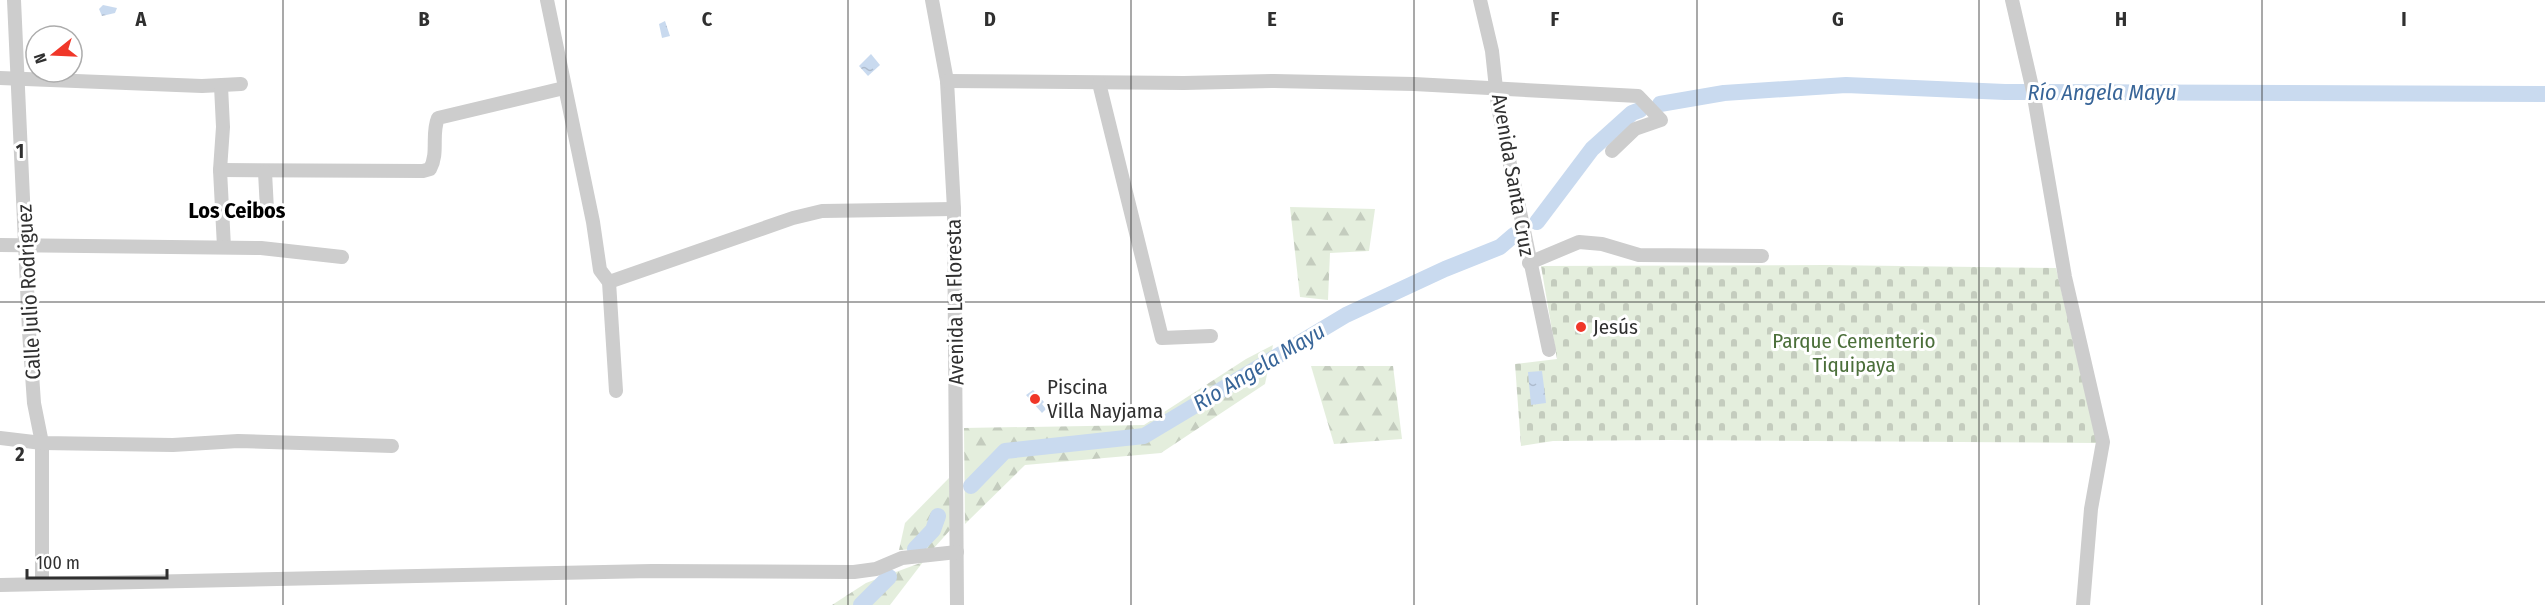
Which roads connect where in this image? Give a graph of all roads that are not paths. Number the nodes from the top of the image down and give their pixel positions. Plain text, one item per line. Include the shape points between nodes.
1 (15, 0) edge
2 (547, 0) edge
3 (932, 0) edge
4 (1480, 0) edge
5 (2012, 0) edge
6 (0, 78) edge
7 (20, 78) junction
8 (947, 81) junction
9 (1099, 83) junction
10 (241, 84) dead end
11 (221, 86) junction
12 (564, 88) junction
13 (1497, 88) junction
14 (1612, 151) dead end
15 (220, 170) junction
16 (265, 172) junction
17 (954, 209) junction
18 (267, 210) dead end
19 (0, 245) edge
20 (26, 246) junction
21 (224, 248) junction
22 (1762, 256) dead end
23 (342, 257) dead end
24 (1529, 262) junction
25 (609, 282) junction
26 (1211, 336) dead end
27 (1549, 350) dead end
28 (616, 391) dead end
29 (0, 438) edge
30 (42, 442) junction
31 (392, 446) dead end
32 (957, 552) junction
33 (42, 584) junction
34 (0, 585) edge
35 (957, 605) edge
36 (2083, 605) edge

1 - 7 street, Calle Julio Rodriguez
2 - 12 street
3 - 8 street, Avenida La Floresta
4 - 13 street, Avenida Santa Cruz
5 - 36 street via 2033,91 2065,277 2103,442 2091,509
6 - 7 street
7 - 11 street
7 - 20 street, Calle Julio Rodriguez
8 - 9 street
8 - 17 street, Avenida La Floresta
9 - 13 street via 1274,81
9 - 26 street via 1162,338
10 - 11 street
11 - 15 street
12 - 16 street via 438,118 434,162 423,171
12 - 25 street via 600,270
13 - 14 street via 1638,96 1661,120 1635,129
13 - 24 street, Avenida Santa Cruz
15 - 16 street
15 - 21 street
16 - 18 street
17 - 25 street via 822,211
17 - 32 street, Avenida La Floresta
19 - 20 street
20 - 21 street
20 - 30 street, Calle Julio Rodriguez via 34,404
21 - 23 street
22 - 24 street via 1639,255 1579,242
24 - 27 street, Avenida Santa Cruz
25 - 28 street
29 - 30 street
30 - 31 street via 173,445 238,441
30 - 33 street, Calle Julio Rodriguez
32 - 33 street via 902,558 876,569 854,572 652,571
32 - 35 street, Avenida La Floresta
33 - 34 street

